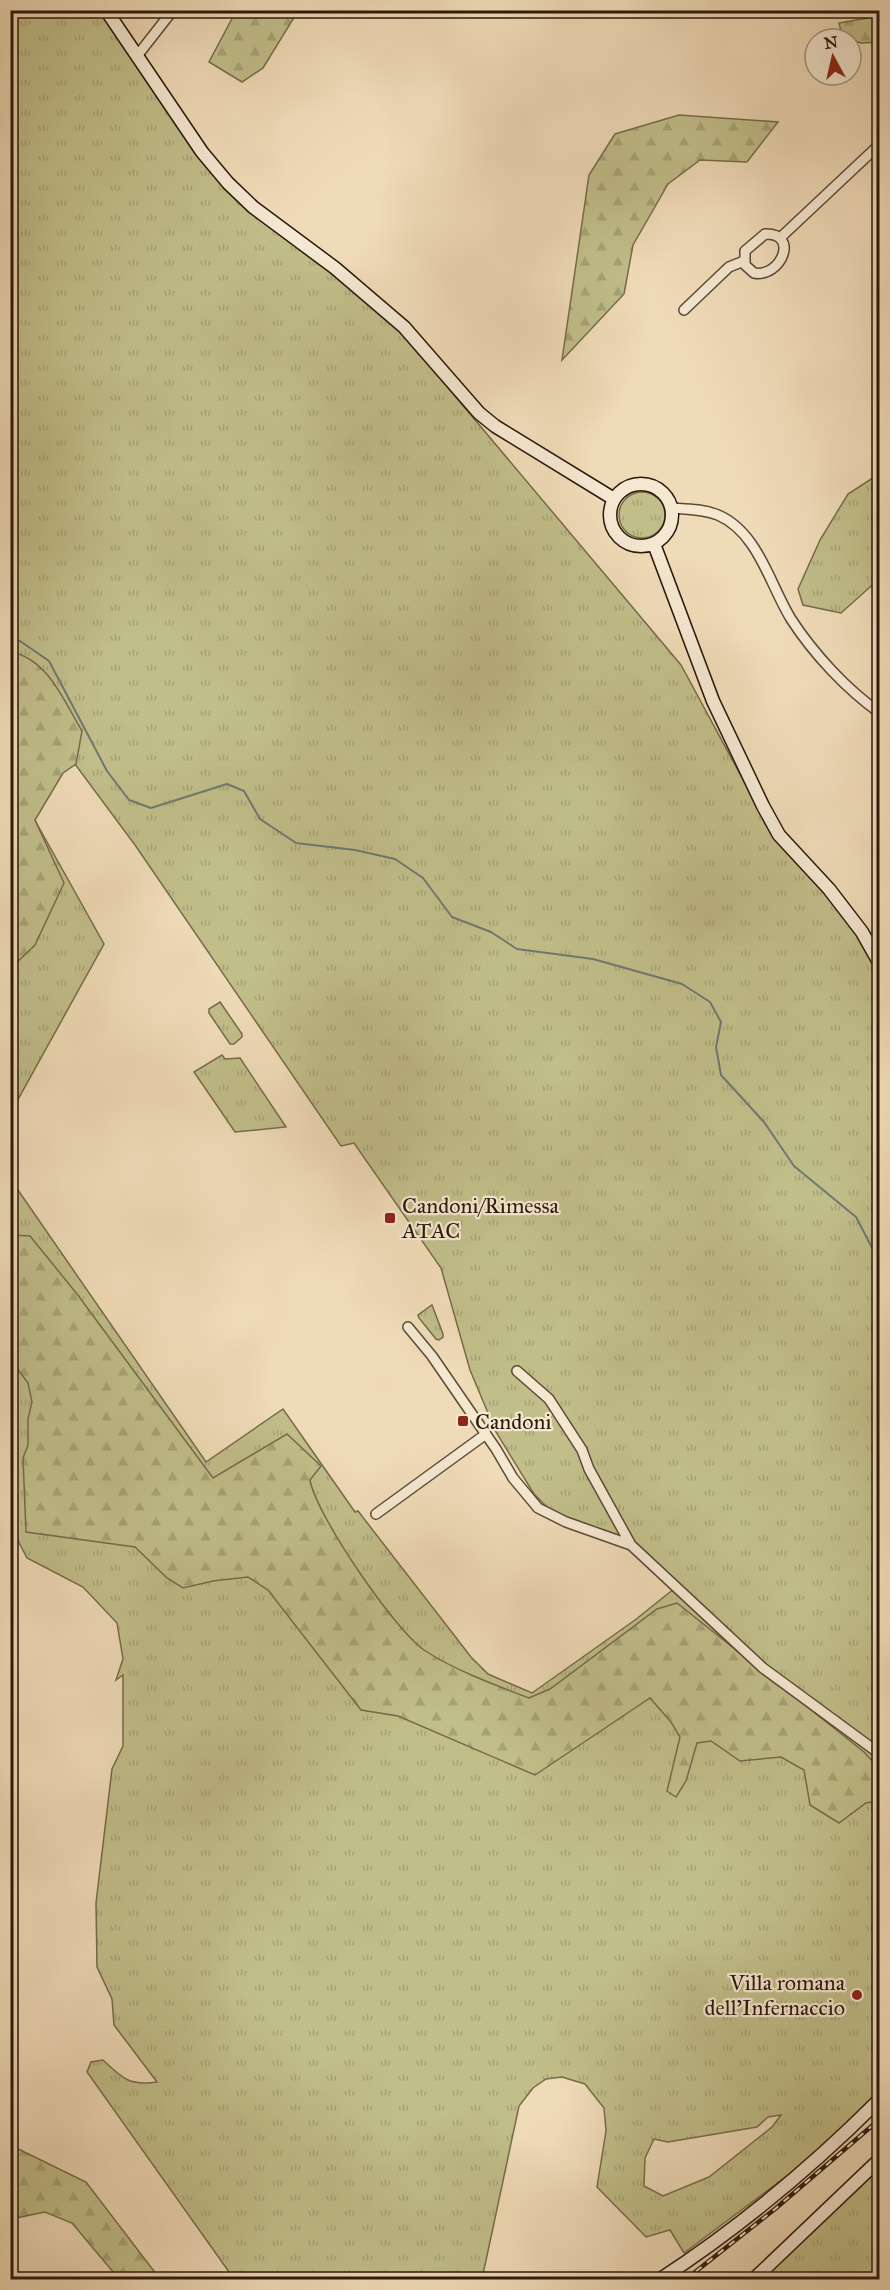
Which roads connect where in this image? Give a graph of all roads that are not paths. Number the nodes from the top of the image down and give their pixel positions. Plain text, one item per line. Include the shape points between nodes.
1 (106, 10) edge
2 (173, 10) edge
3 (137, 56) junction
4 (879, 144) edge
5 (780, 238) junction
6 (744, 261) junction
7 (684, 310) dead end
8 (614, 499) junction
9 (672, 508) junction
10 (654, 544) junction
11 (879, 713) edge
12 (879, 964) edge
13 (408, 1327) dead end
14 (517, 1371) dead end
15 (486, 1434) junction
16 (376, 1514) dead end
17 (631, 1545) junction
18 (879, 1754) edge
19 (879, 2099) edge
20 (879, 2159) edge
21 (659, 2280) edge
22 (753, 2280) edge

1 - 3 street
2 - 3 street
3 - 8 street via 202,152 253,207 335,268 404,327 495,426
4 - 5 street
5 - 6 street via 761,235 745,251
5 - 6 street via 784,247 782,258 769,272 750,272
6 - 7 street via 729,267
8 - 9 street via 632,485 652,485 662,491
8 - 10 street via 610,519 618,536 635,546
9 - 10 street via 670,529
9 - 11 street via 712,513 738,530 753,547 802,634
10 - 12 street via 713,700 763,806 779,835 862,932
13 - 15 street
14 - 17 street via 549,1399 582,1450
15 - 16 street
15 - 17 street via 513,1478 538,1508
17 - 18 street via 763,1668
19 - 21 street via 745,2220
20 - 22 street

